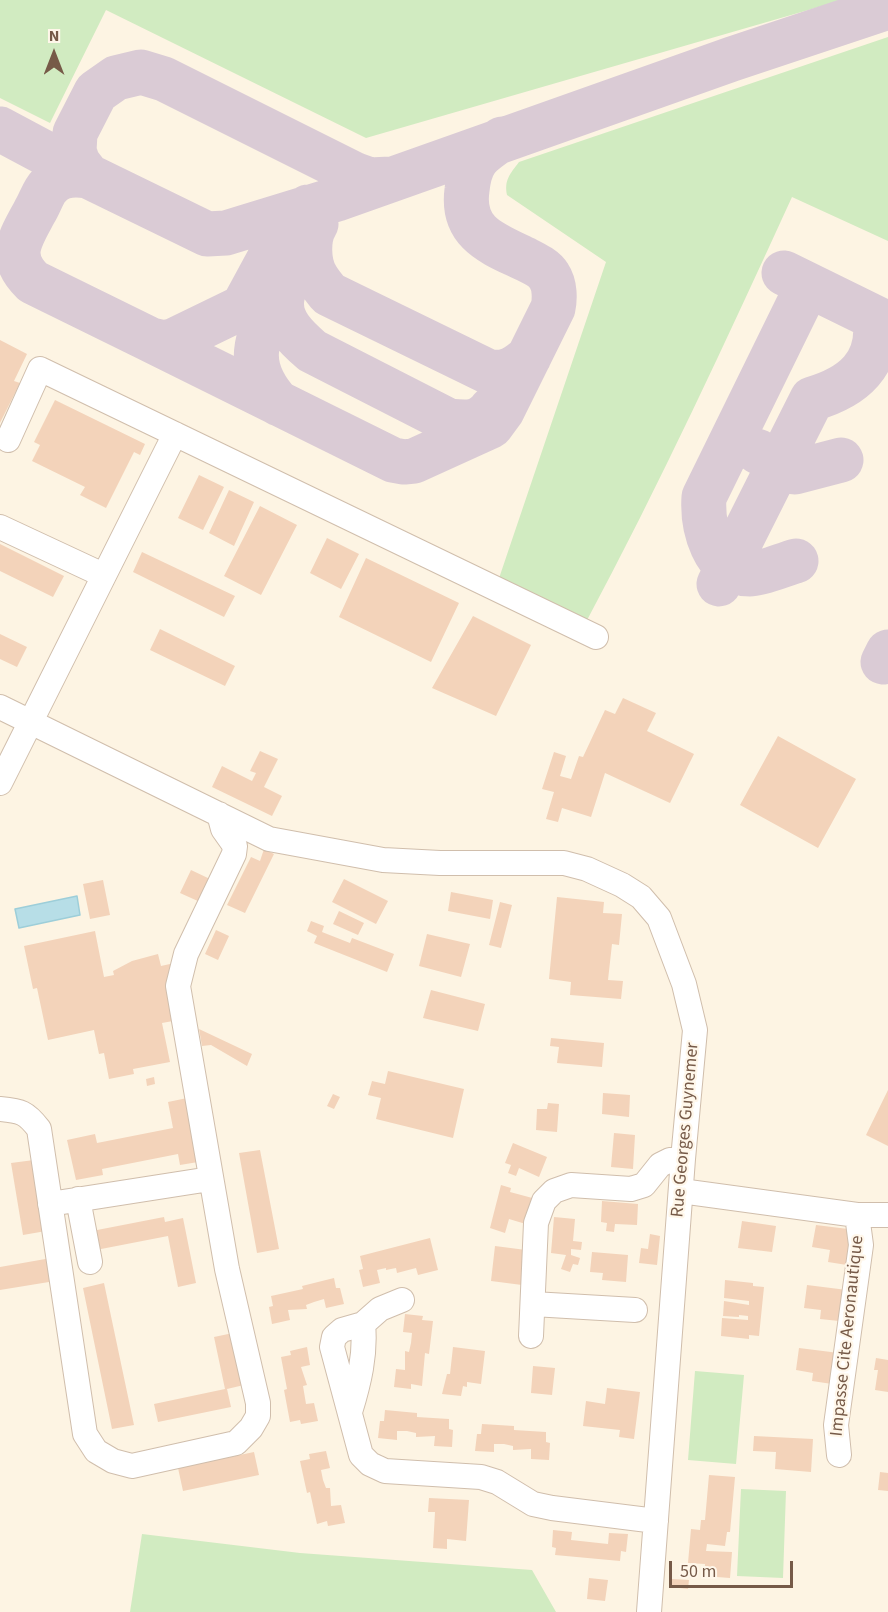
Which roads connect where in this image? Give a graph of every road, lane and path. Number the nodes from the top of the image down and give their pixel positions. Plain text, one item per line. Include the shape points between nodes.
1 (175, 434) junction
2 (8, 440) dead end
3 (0, 527) edge
4 (103, 575) junction
5 (596, 637) dead end
6 (0, 707) edge
7 (31, 722) junction
8 (0, 783) edge
9 (219, 814) junction
10 (0, 1109) edge
11 (682, 1159) junction
12 (210, 1179) junction
13 (681, 1191) junction
14 (78, 1199) junction
15 (50, 1204) junction
16 (857, 1215) junction
17 (888, 1215) edge
18 (90, 1262) dead end
19 (402, 1300) dead end
20 (532, 1304) junction
21 (635, 1310) dead end
22 (363, 1324) junction
23 (531, 1336) dead end
24 (350, 1412) junction
25 (839, 1455) dead end
26 (656, 1521) junction
27 (649, 1612) edge

1 - 2 street via 40,369
1 - 4 street
1 - 5 street
3 - 4 street
4 - 7 street
6 - 7 street, Rue Georges Guynemer
7 - 8 street
7 - 9 street, Rue Georges Guynemer
9 - 11 street, Rue Georges Guynemer via 269,839 383,861 564,863 587,868 641,897 659,918 684,984 695,1030
9 - 12 street via 235,846 234,854 186,954 178,986
10 - 15 street via 28,1115 39,1129
11 - 13 street, Rue Georges Guynemer
11 - 20 street via 660,1165 644,1185 631,1189 571,1185 554,1191 544,1200 536,1223
12 - 14 street
12 - 15 street via 258,1416 236,1443 132,1466 96,1451 85,1434
13 - 16 street, Impasse Cite Aeronautique
13 - 26 street, Rue Georges Guynemer
14 - 15 street
14 - 18 street
16 - 17 street
16 - 25 street, Impasse Cite Aeronautique via 861,1245 836,1425
19 - 22 street via 380,1309
20 - 21 street
20 - 23 street
22 - 24 street via 360,1380
22 - 24 street via 342,1330 334,1337 332,1347
24 - 26 street via 361,1455 385,1471 481,1477 533,1504
26 - 27 street, Rue Georges Guynemer

